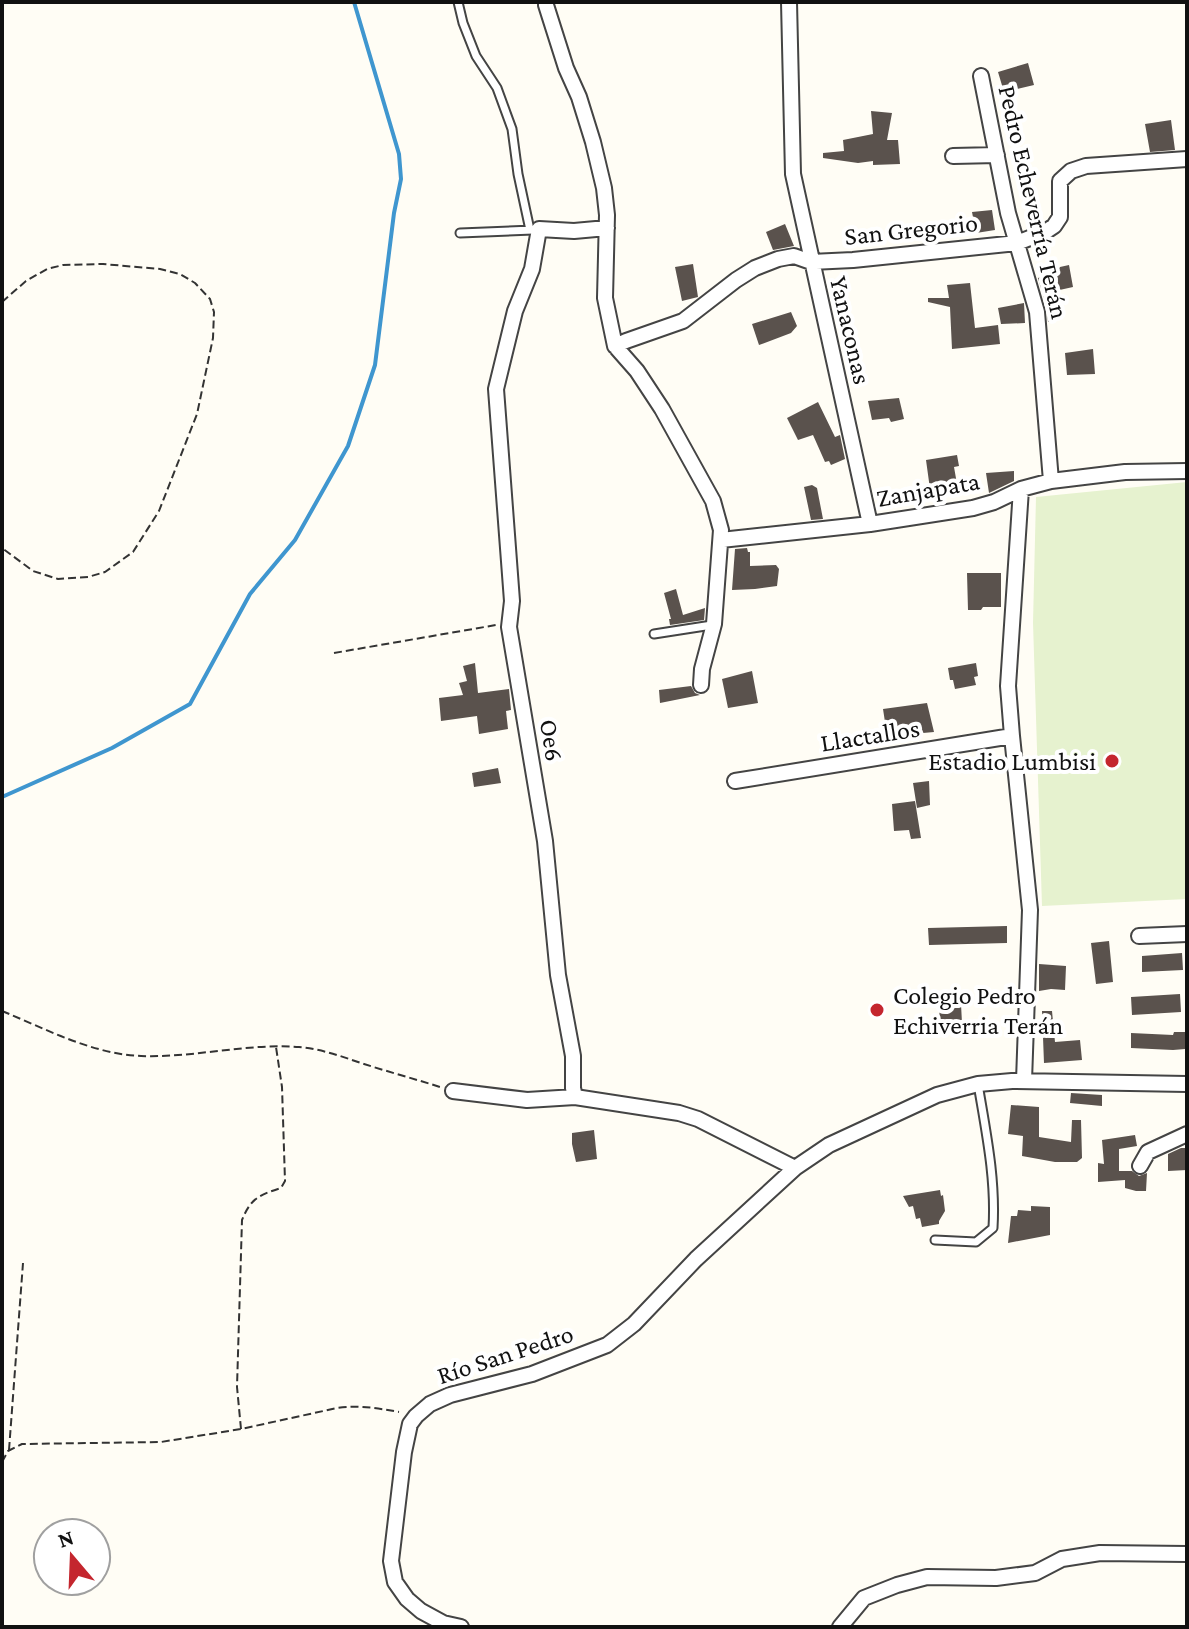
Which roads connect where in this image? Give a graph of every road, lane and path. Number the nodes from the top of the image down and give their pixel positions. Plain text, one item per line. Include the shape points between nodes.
1 (458, 2) edge
2 (789, 2) edge
3 (546, 5) dead end
4 (981, 76) dead end
5 (997, 155) junction
6 (953, 156) dead end
7 (1187, 159) edge
8 (607, 228) junction
9 (535, 230) junction
10 (460, 233) dead end
11 (1017, 243) junction
12 (811, 262) junction
13 (2, 302) edge
14 (615, 346) junction
15 (1187, 471) edge
16 (1051, 481) junction
17 (1021, 489) junction
18 (870, 524) junction
19 (721, 540) junction
20 (2, 548) edge
21 (509, 623) junction
22 (714, 624) junction
23 (654, 634) dead end
24 (334, 653) dead end
25 (701, 685) dead end
26 (1012, 736) junction
27 (735, 781) dead end
28 (1187, 934) edge
29 (1139, 936) dead end
30 (2, 1011) edge
31 (276, 1046) junction
32 (1024, 1081) junction
33 (978, 1084) junction
34 (1187, 1084) edge
35 (453, 1091) joint
36 (575, 1097) junction
37 (1187, 1134) edge
38 (1140, 1166) dead end
39 (795, 1168) junction
40 (935, 1240) dead end
41 (23, 1263) dead end
42 (416, 1416) junction
43 (241, 1429) junction
44 (8, 1451) junction
45 (2, 1462) edge
46 (1187, 1554) edge
47 (2, 1616) edge
48 (3, 1627) edge
49 (461, 1627) edge
50 (840, 1627) edge

1 - 9 lane via 476,56 497,88 512,129 518,174
2 - 12 street, Yanaconas via 793,174
3 - 8 street via 593,142
4 - 5 street, Pedro Echeverría Terán
5 - 6 street
5 - 11 street, Pedro Echeverría Terán
7 - 11 street, San Gregorio via 1071,171 1060,181 1060,217 1054,226
8 - 9 street
8 - 14 street via 605,298
9 - 10 lane
9 - 21 street, Oe6 via 532,269 515,311 496,389 512,601
11 - 12 street, San Gregorio
11 - 16 street, Pedro Echeverría Terán via 1037,312
12 - 14 street, San Gregorio via 794,256 755,268 683,321
12 - 18 street, Yanaconas
13 - 20 path via 47,269 103,264 180,274 210,299 214,312 197,414 159,511 133,552 105,572 58,579 33,571
14 - 19 street via 637,371 691,459 713,501
15 - 16 street, Zanjapata
16 - 17 street, Zanjapata
17 - 18 street, Zanjapata via 973,508
17 - 26 street via 1008,686
18 - 19 street, Zanjapata
19 - 22 street
21 - 24 path
21 - 36 street, Oe6 via 545,841
22 - 23 lane
22 - 25 street
26 - 27 street, Llactallos
26 - 32 street via 1030,910
28 - 29 street
30 - 31 path via 82,1044 140,1056
31 - 35 path via 324,1051
31 - 43 path via 285,1181 252,1201 242,1220 237,1387
32 - 33 street, Río San Pedro
32 - 34 street, Río San Pedro
33 - 39 street, Río San Pedro via 937,1095 829,1145
33 - 40 lane via 991,1164 993,1228 976,1242
35 - 36 street via 527,1100
36 - 39 street via 689,1116
37 - 38 street via 1148,1152
39 - 42 street, Río San Pedro via 607,1345 532,1374 450,1395
41 - 44 path
42 - 43 path via 353,1406
42 - 49 street, Río San Pedro via 404,1452 391,1561 395,1582 421,1611
43 - 44 path via 161,1442 22,1444
44 - 45 path
46 - 50 street via 1100,1553 1062,1559 1035,1573 927,1577 864,1598
47 - 48 path

